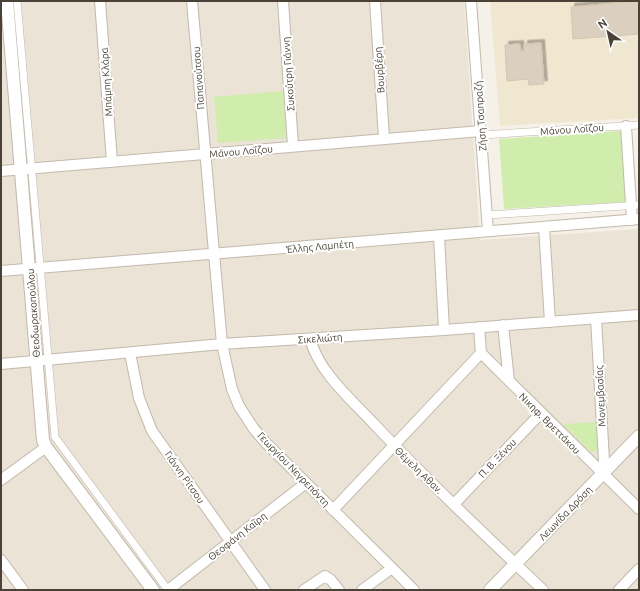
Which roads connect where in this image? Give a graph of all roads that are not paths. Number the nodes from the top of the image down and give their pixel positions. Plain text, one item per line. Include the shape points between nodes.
1 (7, 1) edge
2 (17, 1) edge
3 (100, 1) edge
4 (192, 1) edge
5 (283, 1) edge
6 (375, 1) edge
7 (471, 1) edge
8 (639, 125) edge
9 (626, 126) junction
10 (481, 133) junction
11 (384, 138) junction
12 (293, 146) junction
13 (204, 154) junction
14 (112, 162) junction
15 (26, 169) junction
16 (1, 171) edge
17 (635, 205) edge
18 (487, 215) junction
19 (636, 220) edge
20 (544, 227) junction
21 (488, 231) junction
22 (439, 236) junction
23 (213, 254) junction
24 (35, 268) junction
25 (1, 271) edge
26 (639, 314) edge
27 (596, 318) junction
28 (550, 322) junction
29 (503, 326) junction
30 (479, 327) junction
31 (444, 330) junction
32 (310, 339) junction
33 (222, 344) junction
34 (481, 353) junction
35 (130, 354) junction
36 (42, 360) junction
37 (1, 364) edge
38 (509, 381) junction
39 (541, 413) junction
40 (639, 436) edge
41 (394, 445) junction
42 (46, 447) junction
43 (602, 474) junction
44 (1, 480) edge
45 (306, 483) junction
46 (454, 504) junction
47 (639, 509) edge
48 (333, 510) junction
49 (231, 542) junction
50 (1, 560) edge
51 (516, 564) junction
52 (392, 568) junction
53 (639, 568) edge
54 (23, 590) edge
55 (153, 590) edge
56 (168, 590) edge
57 (265, 590) edge
58 (304, 590) edge
59 (339, 590) edge
60 (362, 590) edge
61 (414, 590) edge
62 (490, 590) edge
63 (543, 590) edge
64 (619, 590) edge

1 - 15 street, Θεοδωρακοπούλου
2 - 15 street
3 - 14 street, Μπάμπη Κλάρα
4 - 13 street, Παπανούτσου
5 - 12 street, Συκούτρη Γιάννη
6 - 11 street, Βουρβέρη
7 - 10 street, Ζήση Τσαπραζή
8 - 9 street, Μάνου Λοΐζου
9 - 10 street, Μάνου Λοΐζου
9 - 17 street
10 - 11 street, Μάνου Λοΐζου
10 - 18 street, Ζήση Τσαπραζή
11 - 12 street, Μάνου Λοΐζου
12 - 13 street, Μάνου Λοΐζου
13 - 14 street, Μάνου Λοΐζου
13 - 23 street, Γεωργίου Νεγρεπόντη
14 - 15 street, Μάνου Λοΐζου
15 - 16 street, Μάνου Λοΐζου
15 - 24 street, Θεοδωρακοπούλου
17 - 18 street
17 - 19 street
18 - 21 street, Ζήση Τσαπραζή
19 - 20 street, Έλλης Λαμπέτη
20 - 21 street, Έλλης Λαμπέτη
20 - 28 street
21 - 22 street, Έλλης Λαμπέτη
22 - 23 street, Έλλης Λαμπέτη
22 - 31 street
23 - 24 street, Έλλης Λαμπέτη
23 - 33 street, Γεωργίου Νεγρεπόντη
24 - 25 street, Έλλης Λαμπέτη
24 - 36 street, Θεοδωρακοπούλου
26 - 27 street, Σικελιώτη
27 - 28 street, Σικελιώτη
27 - 43 street, Μονεμβασίας via 604,461
28 - 29 street, Σικελιώτη
29 - 30 street, Σικελιώτη
29 - 38 street
30 - 31 street, Σικελιώτη
30 - 34 street
31 - 32 street, Σικελιώτη
32 - 33 street, Σικελιώτη
32 - 41 street, Θέμελη Αθαν. via 317,358 327,373
33 - 35 street, Σικελιώτη
33 - 45 street, Γεωργίου Νεγρεπόντη via 229,382 242,410 266,442
34 - 38 street, Νικηφ. Βρεττάκου
34 - 41 street
35 - 36 street, Σικελιώτη
35 - 49 street, Γιάννη Ρίτσου via 139,398 152,431
36 - 37 street, Σικελιώτη
36 - 42 street, Θεοδωρακοπούλου via 43,440
36 - 56 street via 58,443
38 - 39 street, Νικηφ. Βρεττάκου
39 - 43 street, Νικηφ. Βρεττάκου
39 - 46 street, Π. Β. Ξένου
40 - 43 street, Λεωνίδα Δρόση
41 - 46 street, Θέμελη Αθαν.
41 - 48 street
42 - 44 street
42 - 55 street, Θεοδωρακοπούλου
43 - 47 street, Νικηφ. Βρεττάκου
43 - 51 street, Λεωνίδα Δρόση
45 - 48 street, Γεωργίου Νεγρεπόντη
45 - 49 street, Θεοφάνη Καΐρη
46 - 51 street, Θέμελη Αθαν.
48 - 52 street, Γεωργίου Νεγρεπόντη
49 - 56 street, Θεοφάνη Καΐρη
49 - 57 street, Γιάννη Ρίτσου
50 - 54 street
51 - 62 street, Λεωνίδα Δρόση
51 - 63 street, Θέμελη Αθαν.
52 - 60 street
52 - 61 street, Γεωργίου Νεγρεπόντη
53 - 64 street
58 - 59 street via 325,576

